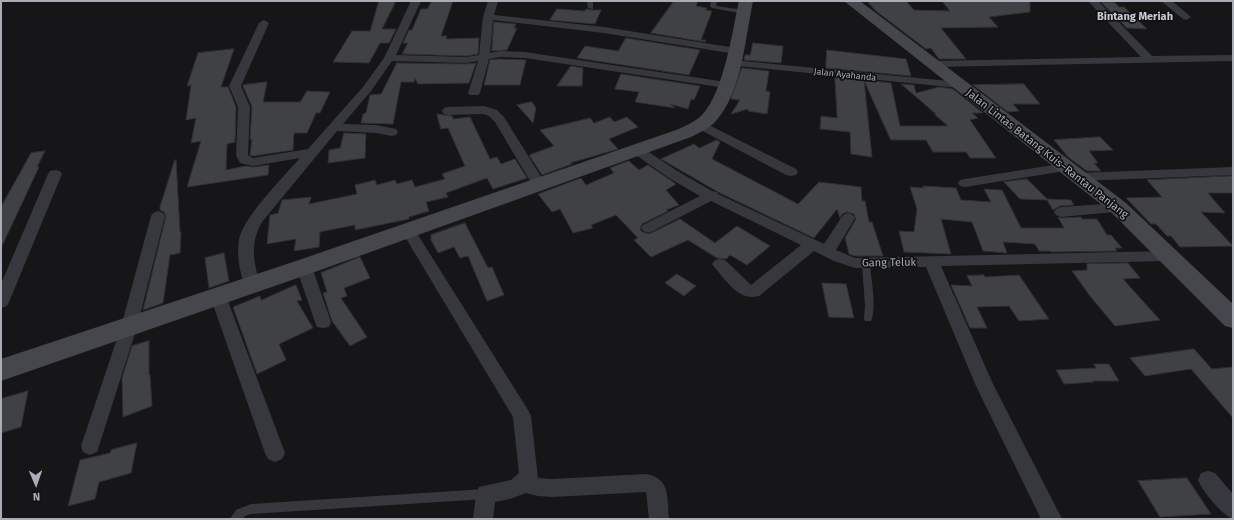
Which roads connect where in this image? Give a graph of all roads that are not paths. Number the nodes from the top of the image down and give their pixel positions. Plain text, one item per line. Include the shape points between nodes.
1 (416, 1) edge
2 (493, 1) edge
3 (590, 1) edge
4 (714, 1) edge
5 (851, 1) edge
6 (1093, 1) edge
7 (1166, 1) edge
8 (745, 6) edge
9 (591, 8) dead end
10 (488, 17) junction
11 (1186, 17) dead end
12 (264, 23) dead end
13 (734, 57) junction
14 (389, 58) junction
15 (484, 58) junction
16 (1233, 58) edge
17 (1149, 59) junction
18 (932, 64) junction
19 (726, 85) junction
20 (959, 85) junction
21 (474, 93) dead end
22 (448, 111) dead end
23 (701, 125) junction
24 (335, 127) junction
25 (392, 132) dead end
26 (637, 150) junction
27 (313, 152) junction
28 (1233, 171) edge
29 (791, 172) dead end
30 (1073, 172) junction
31 (55, 174) dead end
32 (538, 183) junction
33 (965, 183) dead end
34 (712, 195) junction
35 (1119, 208) junction
36 (1061, 212) dead end
37 (158, 216) dead end
38 (848, 218) dead end
39 (648, 228) dead end
40 (408, 230) junction
41 (813, 244) junction
42 (827, 252) junction
43 (1168, 256) junction
44 (932, 262) junction
45 (720, 264) dead end
46 (866, 264) junction
47 (304, 267) junction
48 (252, 285) junction
49 (218, 296) junction
50 (1, 302) edge
51 (868, 319) dead end
52 (1233, 319) edge
53 (323, 322) dead end
54 (129, 326) junction
55 (1, 370) edge
56 (90, 446) dead end
57 (275, 453) dead end
58 (1208, 480) dead end
59 (524, 483) junction
60 (486, 494) junction
61 (1233, 509) edge
62 (235, 519) edge
63 (483, 519) edge
64 (659, 519) edge
65 (1052, 519) edge

1 - 14 street
2 - 10 street
3 - 9 lane
4 - 8 lane via 714,7
5 - 18 street, Jalan Lintas Batang Kuis–Rantau Panjang
6 - 17 street
7 - 11 street
8 - 13 street
10 - 13 street, Jalan Ayahanda via 604,30
10 - 15 street
12 - 27 street via 235,86 244,107 242,155 245,160 253,162
13 - 19 street
13 - 20 street, Jalan Ayahanda
14 - 15 street
14 - 24 street
15 - 19 street via 500,54 525,55
15 - 21 street
16 - 17 street
17 - 18 street
18 - 20 street, Jalan Lintas Batang Kuis–Rantau Panjang
19 - 23 street via 723,99
20 - 30 street, Jalan Lintas Batang Kuis–Rantau Panjang
22 - 32 street via 484,110 493,113 500,120
23 - 26 street
23 - 29 street
24 - 25 street
24 - 27 street
26 - 32 street
26 - 34 street, Gang Teluk via 663,170
27 - 48 street via 263,209 248,233 245,255
28 - 30 street
30 - 33 street
30 - 35 street, Jalan Lintas Batang Kuis–Rantau Panjang
31 - 50 street
32 - 40 street
34 - 39 street
34 - 41 street, Gang Teluk
35 - 36 street
35 - 43 street, Jalan Lintas Batang Kuis–Rantau Panjang
37 - 54 street
38 - 42 street
40 - 47 street
40 - 59 street via 522,416 529,476
41 - 42 street, Gang Teluk
41 - 45 street via 753,292 743,288
42 - 46 street, Gang Teluk via 848,261
43 - 44 street, Gang Teluk
43 - 52 street, Jalan Lintas Batang Kuis–Rantau Panjang
44 - 46 street, Gang Teluk
44 - 65 street via 985,386
46 - 51 lane
47 - 48 street
47 - 53 street
48 - 49 street
49 - 54 street
49 - 57 street
54 - 55 street
54 - 56 street
58 - 61 street
59 - 60 street via 519,487
59 - 64 street via 552,488 652,484 656,489
60 - 62 lane via 251,509 243,510
60 - 63 street

